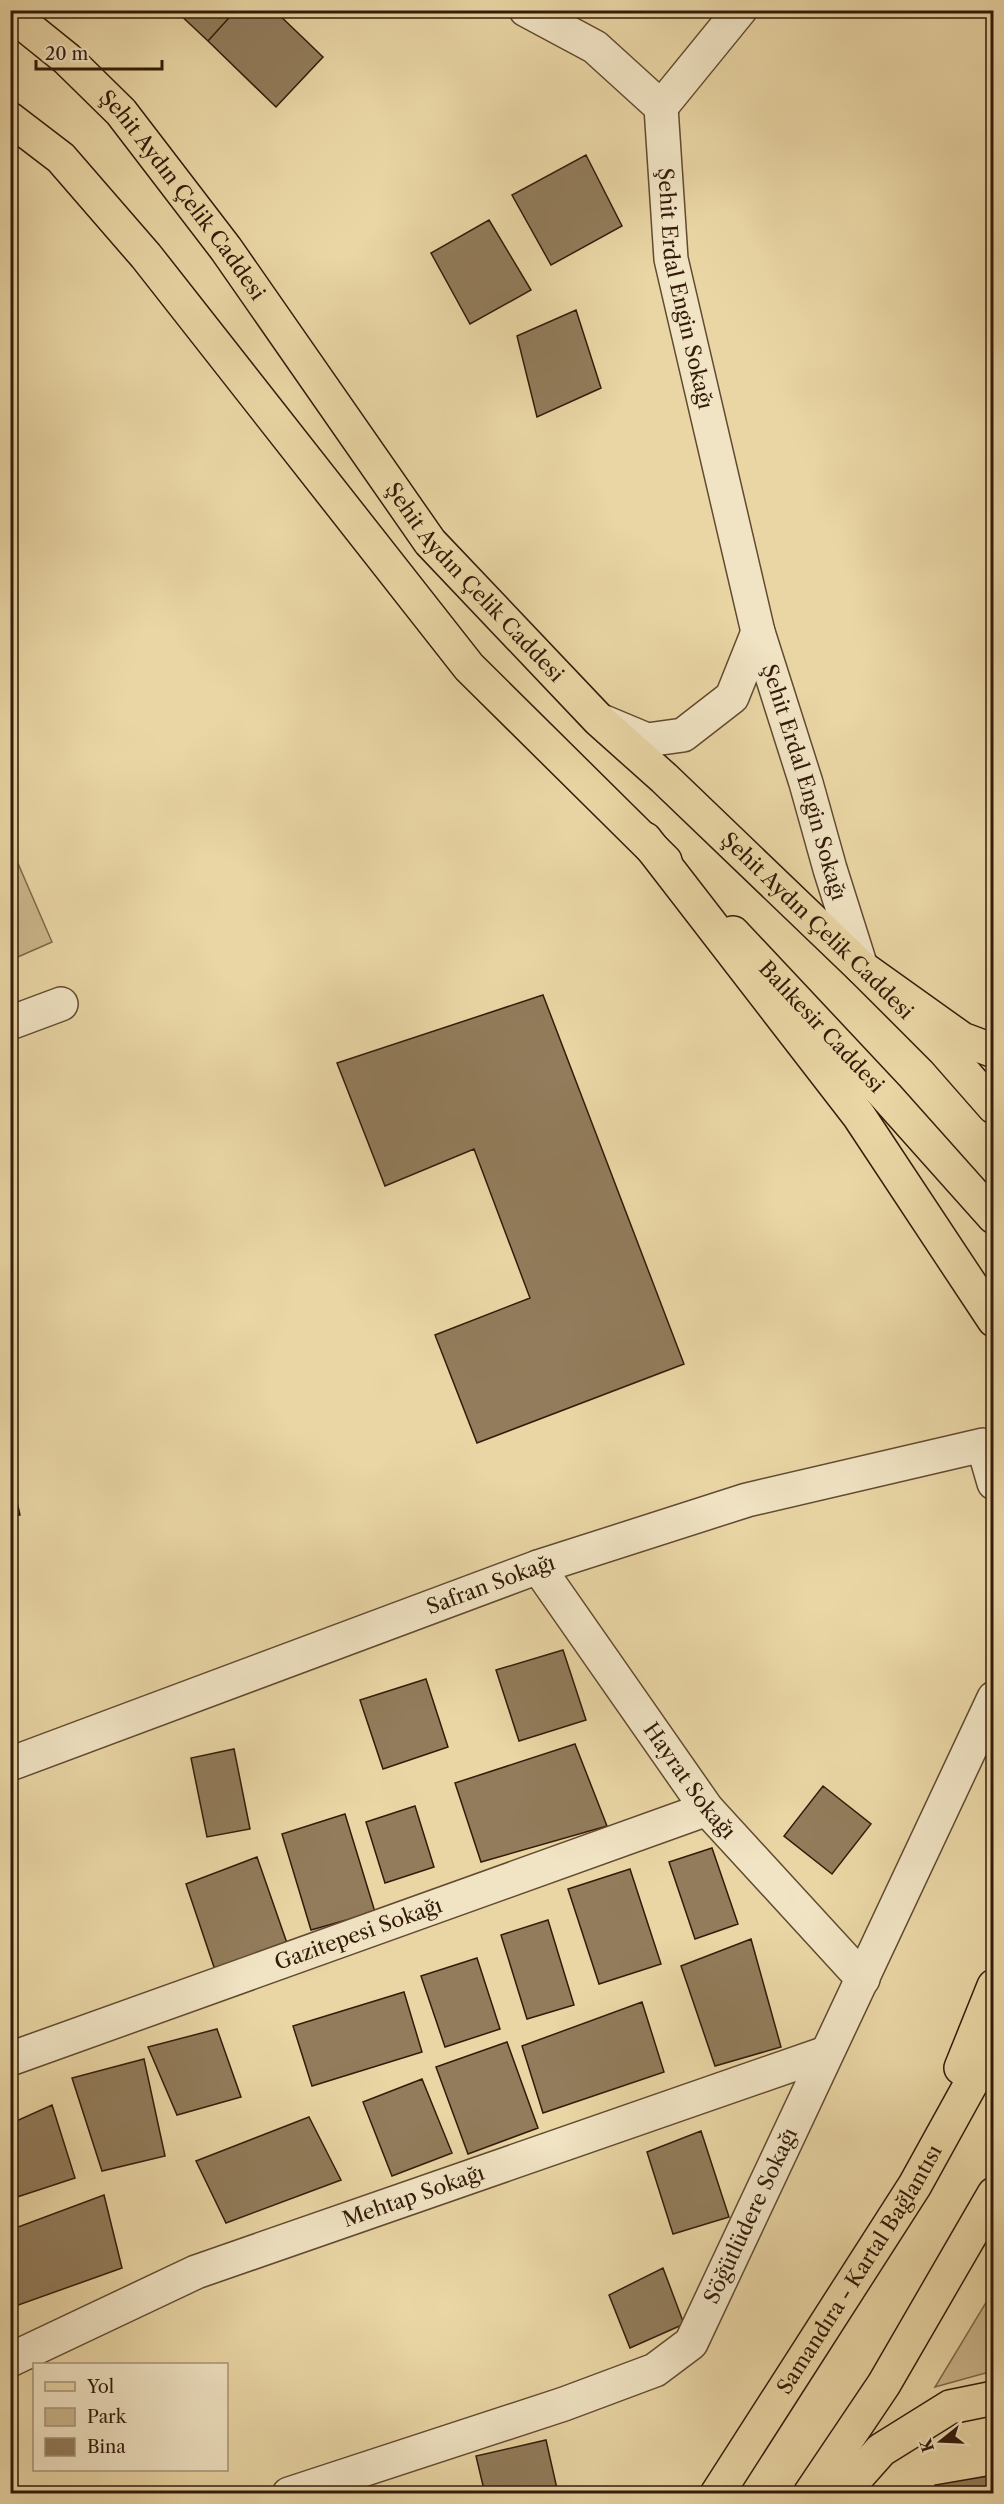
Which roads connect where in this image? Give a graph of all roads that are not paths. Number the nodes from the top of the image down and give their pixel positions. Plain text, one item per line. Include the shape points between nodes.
1 (23, 10) edge
2 (526, 10) edge
3 (740, 10) edge
4 (10, 13) edge
5 (67, 58) junction
6 (661, 107) junction
7 (10, 119) edge
8 (758, 632) junction
9 (599, 720) junction
10 (645, 839) junction
11 (861, 967) junction
12 (61, 1004) dead end
13 (10, 1023) edge
14 (993, 1051) edge
15 (993, 1107) edge
16 (993, 1217) edge
17 (993, 1320) edge
18 (993, 1483) edge
19 (538, 1567) junction
20 (993, 1698) edge
21 (10, 1764) edge
22 (707, 1809) junction
23 (863, 1979) junction
24 (993, 1986) edge
25 (993, 2042) edge
26 (826, 2053) junction
27 (10, 2059) edge
28 (915, 2185) junction
29 (993, 2194) edge
30 (10, 2360) edge
31 (993, 2398) edge
32 (289, 2493) edge
33 (717, 2493) edge
34 (810, 2493) edge
35 (842, 2493) edge

1 - 5 street
2 - 6 street via 595,47
3 - 6 street
4 - 5 main road, Şehit Aydın Çelik Caddesi
5 - 9 main road, Şehit Aydın Çelik Caddesi via 121,112 225,249 430,542
6 - 8 street, Şehit Erdal Engin Sokağı via 671,259
7 - 10 main road via 61,158 147,256 469,667
8 - 9 street, Şehit Erdal Engin Sokağı via 732,696 683,735 647,740
8 - 11 street, Şehit Erdal Engin Sokağı
9 - 11 main road, Şehit Aydın Çelik Caddesi
10 - 16 main road, Balıkesir Caddesi via 886,1096
10 - 17 main road via 859,1116
11 - 14 main road via 962,1039
11 - 15 main road, Şehit Aydın Çelik Caddesi via 944,1050
12 - 13 street
18 - 19 street, Safran Sokağı via 983,1444 747,1500
19 - 21 street, Safran Sokağı
19 - 22 street, Hayrat Sokağı
20 - 23 street, Söğütlüdere Sokağı
22 - 23 street, Hayrat Sokağı
22 - 27 street, Gazitepesi Sokağı
23 - 26 street, Söğütlüdere Sokağı
24 - 28 main road
25 - 28 main road, Samandıra - Kartal Bağlantısı
26 - 30 street, Mehtap Sokağı via 196,2272
26 - 32 street, Söğütlüdere Sokağı via 691,2343 656,2370 564,2404
28 - 33 main road, Samandıra - Kartal Bağlantısı
29 - 34 main road via 884,2384
31 - 35 main road via 950,2407 881,2450

